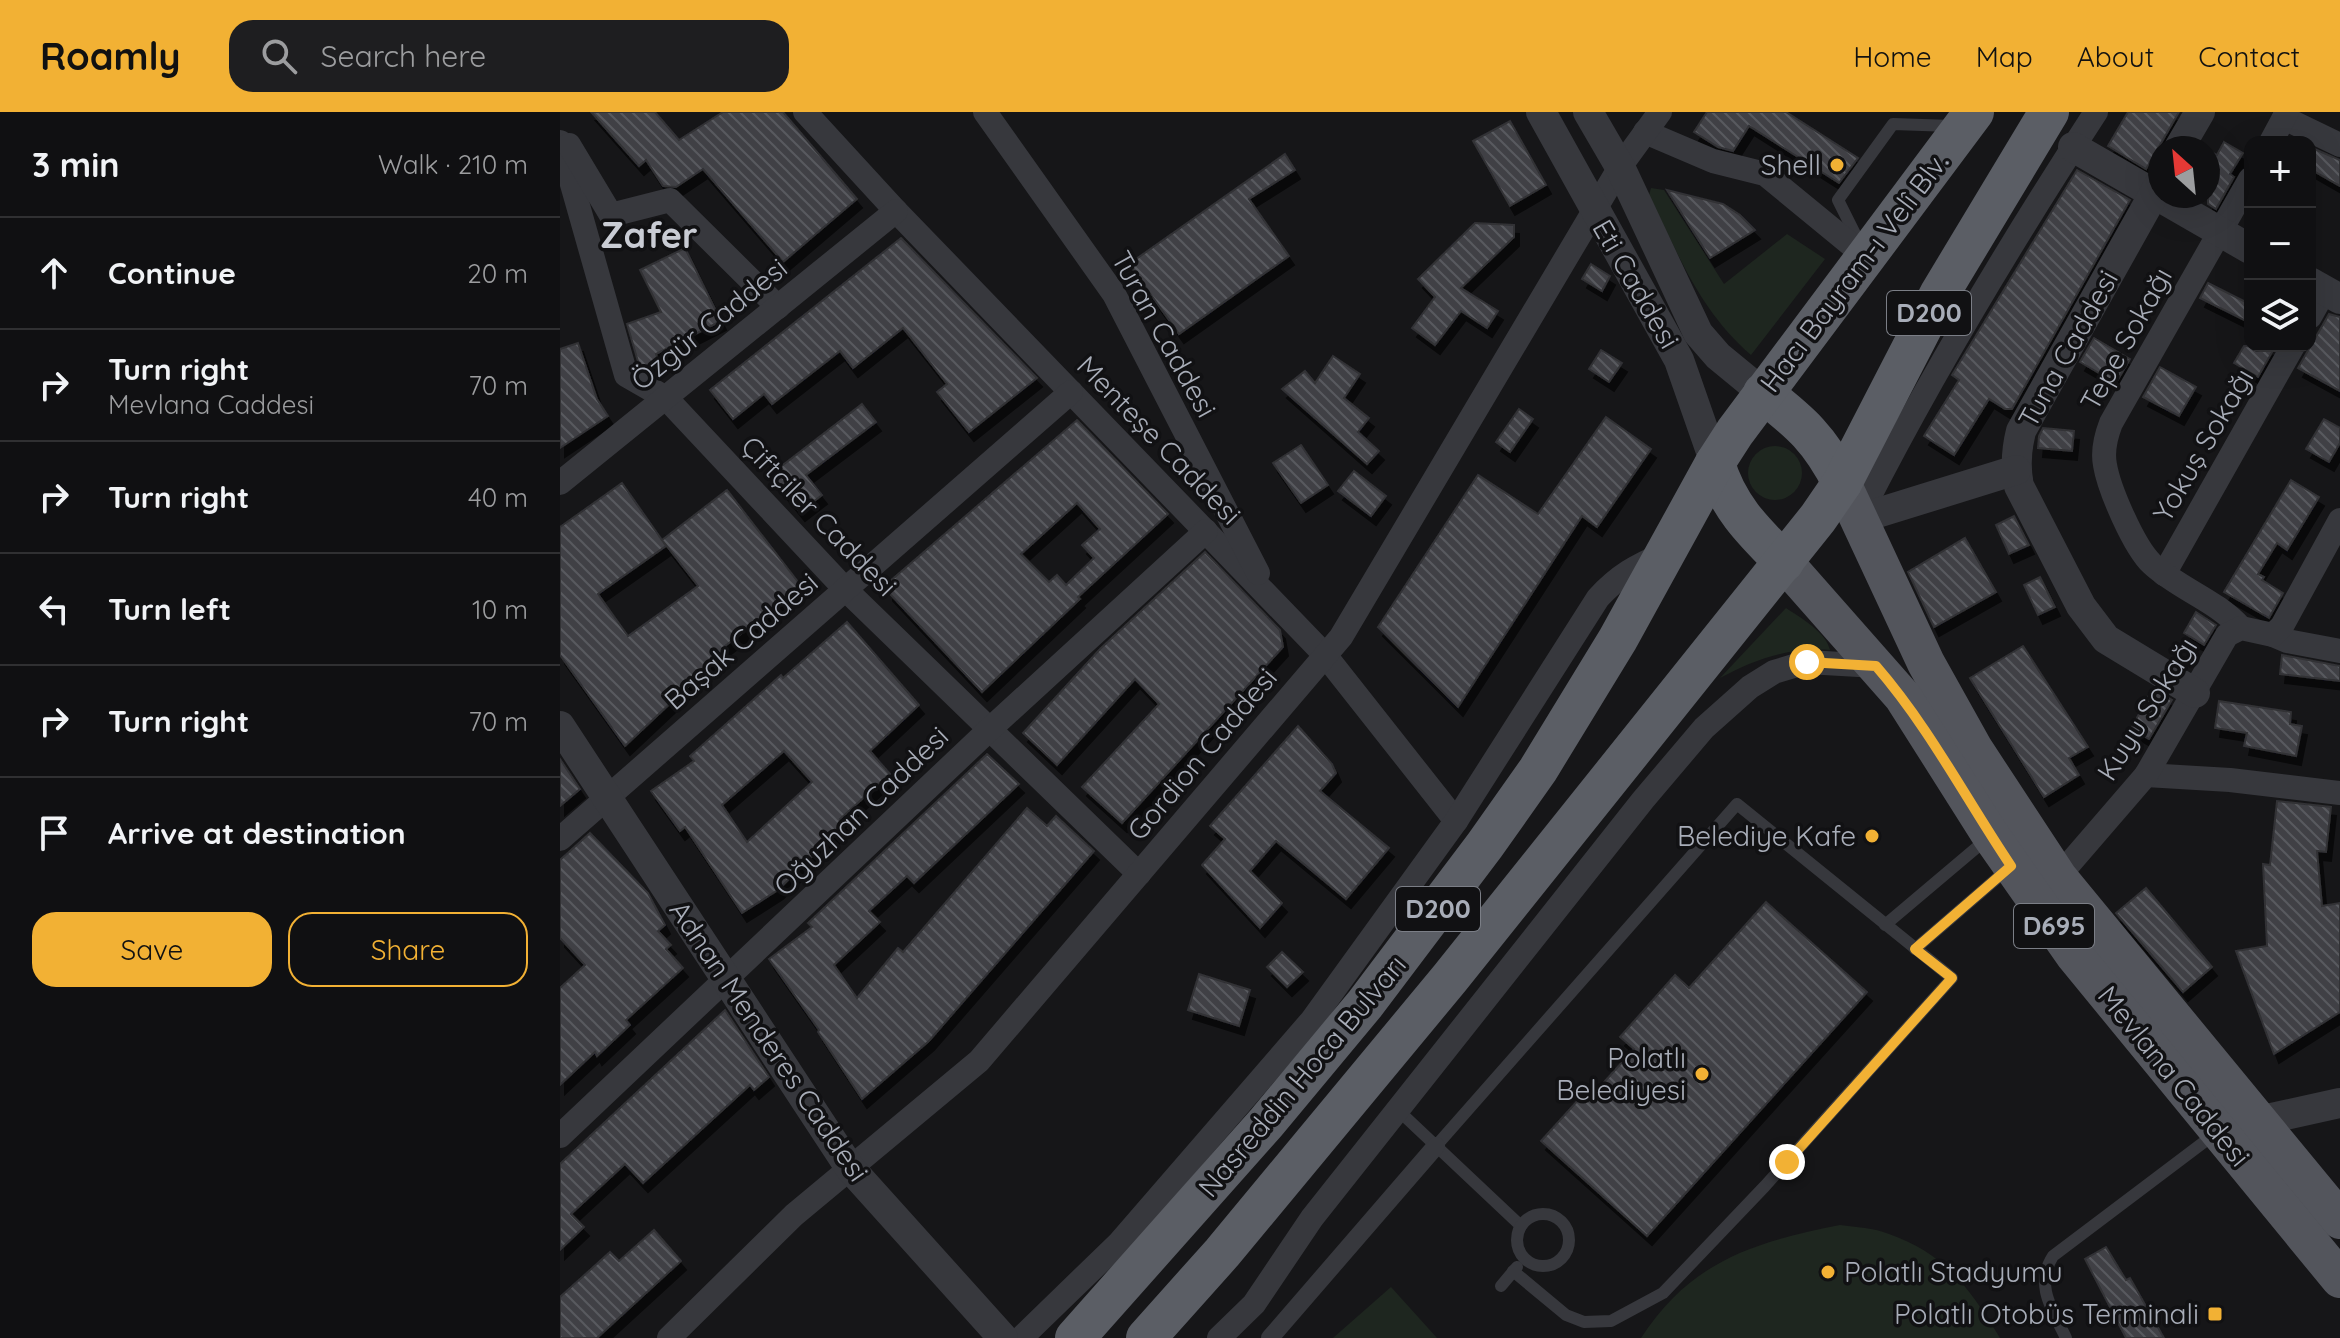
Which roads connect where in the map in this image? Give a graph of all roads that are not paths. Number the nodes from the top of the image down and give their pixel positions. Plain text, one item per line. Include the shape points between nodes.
1 (805, 112) edge
2 (985, 112) edge
3 (1541, 112) edge
4 (1588, 112) edge
5 (1660, 112) edge
6 (2049, 112) edge
7 (2096, 112) edge
8 (2200, 112) edge
9 (2286, 115) edge
10 (1968, 119) edge
11 (560, 130) edge
12 (1645, 132) junction
13 (2186, 136) edge
14 (2274, 136) edge
15 (560, 142) edge
16 (2340, 145) edge
17 (2073, 147) junction
18 (1620, 167) junction
19 (2148, 185) edge
20 (2244, 190) edge
21 (2148, 203) edge
22 (2184, 208) edge
23 (896, 211) junction
24 (1594, 211) junction
25 (2220, 233) junction
26 (2244, 246) edge
27 (1866, 257) junction
28 (778, 307) junction
29 (1948, 315) junction
30 (2290, 352) edge
31 (1071, 392) junction
32 (1763, 393) junction
33 (666, 398) junction
34 (1725, 447) junction
35 (2016, 470) junction
36 (560, 483) edge
37 (1842, 483) junction
38 (1858, 519) junction
39 (2339, 524) edge
40 (1206, 531) junction
41 (1666, 553) junction
42 (1784, 562) junction
43 (2164, 574) junction
44 (845, 589) junction
45 (1270, 598) junction
46 (2241, 628) junction
47 (2273, 635) junction
48 (2340, 651) edge
49 (1325, 655) junction
50 (1876, 666) junction
51 (2195, 693) junction
52 (560, 726) edge
53 (990, 729) junction
54 (2146, 775) junction
55 (2340, 793) edge
56 (607, 798) junction
57 (1456, 821) junction
58 (560, 839) edge
59 (2001, 851) junction
60 (1139, 874) junction
61 (2058, 877) junction
62 (1885, 925) junction
63 (1915, 949) junction
64 (727, 980) junction
65 (1410, 1026) junction
66 (1446, 1053) junction
67 (2340, 1103) edge
68 (1399, 1111) junction
69 (2258, 1121) junction
70 (2218, 1131) junction
71 (560, 1136) edge
72 (1436, 1146) junction
73 (850, 1168) junction
74 (2340, 1220) edge
75 (1521, 1226) junction
76 (1524, 1258) junction
77 (1513, 1271) junction
78 (2340, 1279) edge
79 (1501, 1286) dead end
80 (669, 1338) edge
81 (1003, 1338) edge
82 (1021, 1338) edge
83 (1075, 1338) edge
84 (1146, 1338) edge
85 (1219, 1338) edge
86 (1270, 1338) edge
87 (2066, 1338) edge

1 - 23 street, Menteşe Caddesi
2 - 45 street, Turan Caddesi via 1114,294
3 - 24 street, Eti Caddesi
4 - 18 street, Eti Caddesi
5 - 12 street, Gordion Caddesi
6 - 29 highway, D200
7 - 17 street
8 - 13 street
9 - 14 street
9 - 16 street
10 - 27 highway, Hacı Bayram-ı Velî Blv. / D200
10 - 27 lane via 1893,124 1838,200
11 - 28 street via 611,215 670,200
12 - 18 street, Gordion Caddesi
12 - 27 street via 1713,161 1765,174
15 - 33 street, Çiftçiler Caddesi via 626,375
17 - 19 street
17 - 29 street
18 - 24 street, Gordion Caddesi
18 - 32 street, Eti Caddesi via 1698,333
20 - 25 street, Tepe Sokağı
21 - 35 street, Tuna Caddesi via 2021,431
22 - 25 street
23 - 28 street, Özgür Caddesi
23 - 31 street, Menteşe Caddesi
24 - 34 street, Eti Caddesi
24 - 49 street, Gordion Caddesi via 1341,637
25 - 26 street
25 - 43 street, Tepe Sokağı via 2111,423 2104,448 2108,476 2133,536
27 - 32 highway, Hacı Bayram-ı Velî Blv. / D200
28 - 33 street, Özgür Caddesi
29 - 37 highway, D200
29 - 38 street via 1908,422
30 - 43 street, Yokuş Sokağı
31 - 40 street, Menteşe Caddesi
31 - 44 street, Başak Caddesi
32 - 34 highway, Hacı Bayram-ı Velî Blv. / D200
32 - 37 highway via 1814,436
33 - 36 street, Özgür Caddesi
33 - 44 street, Çiftçiler Caddesi
34 - 41 highway, Nasreddin Hoca Bulvarı / D200
34 - 42 highway via 1729,500
35 - 38 street
35 - 51 street, Tuna Caddesi via 2019,486 2093,624 2106,639
37 - 38 main road, Mevlana Caddesi / D695
37 - 42 highway, Nasreddin Hoca Bulvarı / D200
38 - 61 main road, Mevlana Caddesi / D695 via 1933,676
39 - 47 street
40 - 45 street, Menteşe Caddesi
40 - 53 street, Oğuzhan Caddesi
41 - 57 street via 1637,564 1598,598
41 - 83 highway, Nasreddin Hoca Bulvarı / D200 via 1538,770 1426,925 1266,1123
42 - 50 main road, Mevlana Caddesi / D695
42 - 65 highway, Nasreddin Hoca Bulvarı / D200
43 - 46 street, Tepe Sokağı
44 - 53 street, Çiftçiler Caddesi
44 - 56 street, Başak Caddesi
45 - 49 street, Menteşe Caddesi
46 - 47 street
46 - 51 street, Kuyu Sokağı via 2227,635
47 - 48 street
49 - 57 street, Menteşe Caddesi
49 - 60 street, Gordion Caddesi
50 - 59 main road, Mevlana Caddesi / D695 via 1922,724
50 - 66 street via 1807,662 1774,672 1704,728
51 - 54 street, Kuyu Sokağı
52 - 56 street, Adnan Menderes Caddesi
53 - 60 street, Çiftçiler Caddesi
53 - 64 street, Oğuzhan Caddesi
54 - 55 street
54 - 61 street, Kuyu Sokağı
56 - 58 street, Başak Caddesi
56 - 64 street, Adnan Menderes Caddesi
57 - 82 street via 1312,1020 1119,1243
59 - 62 lane
59 - 63 lane
59 - 70 main road, Mevlana Caddesi / D695 via 2075,956
60 - 73 street, Gordion Caddesi via 979,1061
61 - 69 main road, Mevlana Caddesi / D695
62 - 63 lane
62 - 72 lane via 1737,804
63 - 77 lane via 1952,978 1663,1293 1611,1321 1584,1322 1566,1315
64 - 71 street, Oğuzhan Caddesi
64 - 73 street, Adnan Menderes Caddesi
65 - 66 street
65 - 84 highway, Nasreddin Hoca Bulvarı / D200
66 - 68 street
67 - 69 street
68 - 72 lane
68 - 85 street via 1312,1218 1254,1304
69 - 74 main road, Mevlana Caddesi / D695
70 - 78 main road, Mevlana Caddesi / D695
70 - 87 lane via 2053,1256 2045,1291
72 - 75 lane
72 - 86 street
73 - 80 street, Gordion Caddesi via 794,1215
73 - 81 street, Adnan Menderes Caddesi
75 - 76 lane via 1517,1243
75 - 76 lane via 1535,1216 1551,1216 1564,1226 1569,1241 1563,1256 1549,1266
76 - 77 lane
77 - 79 lane

